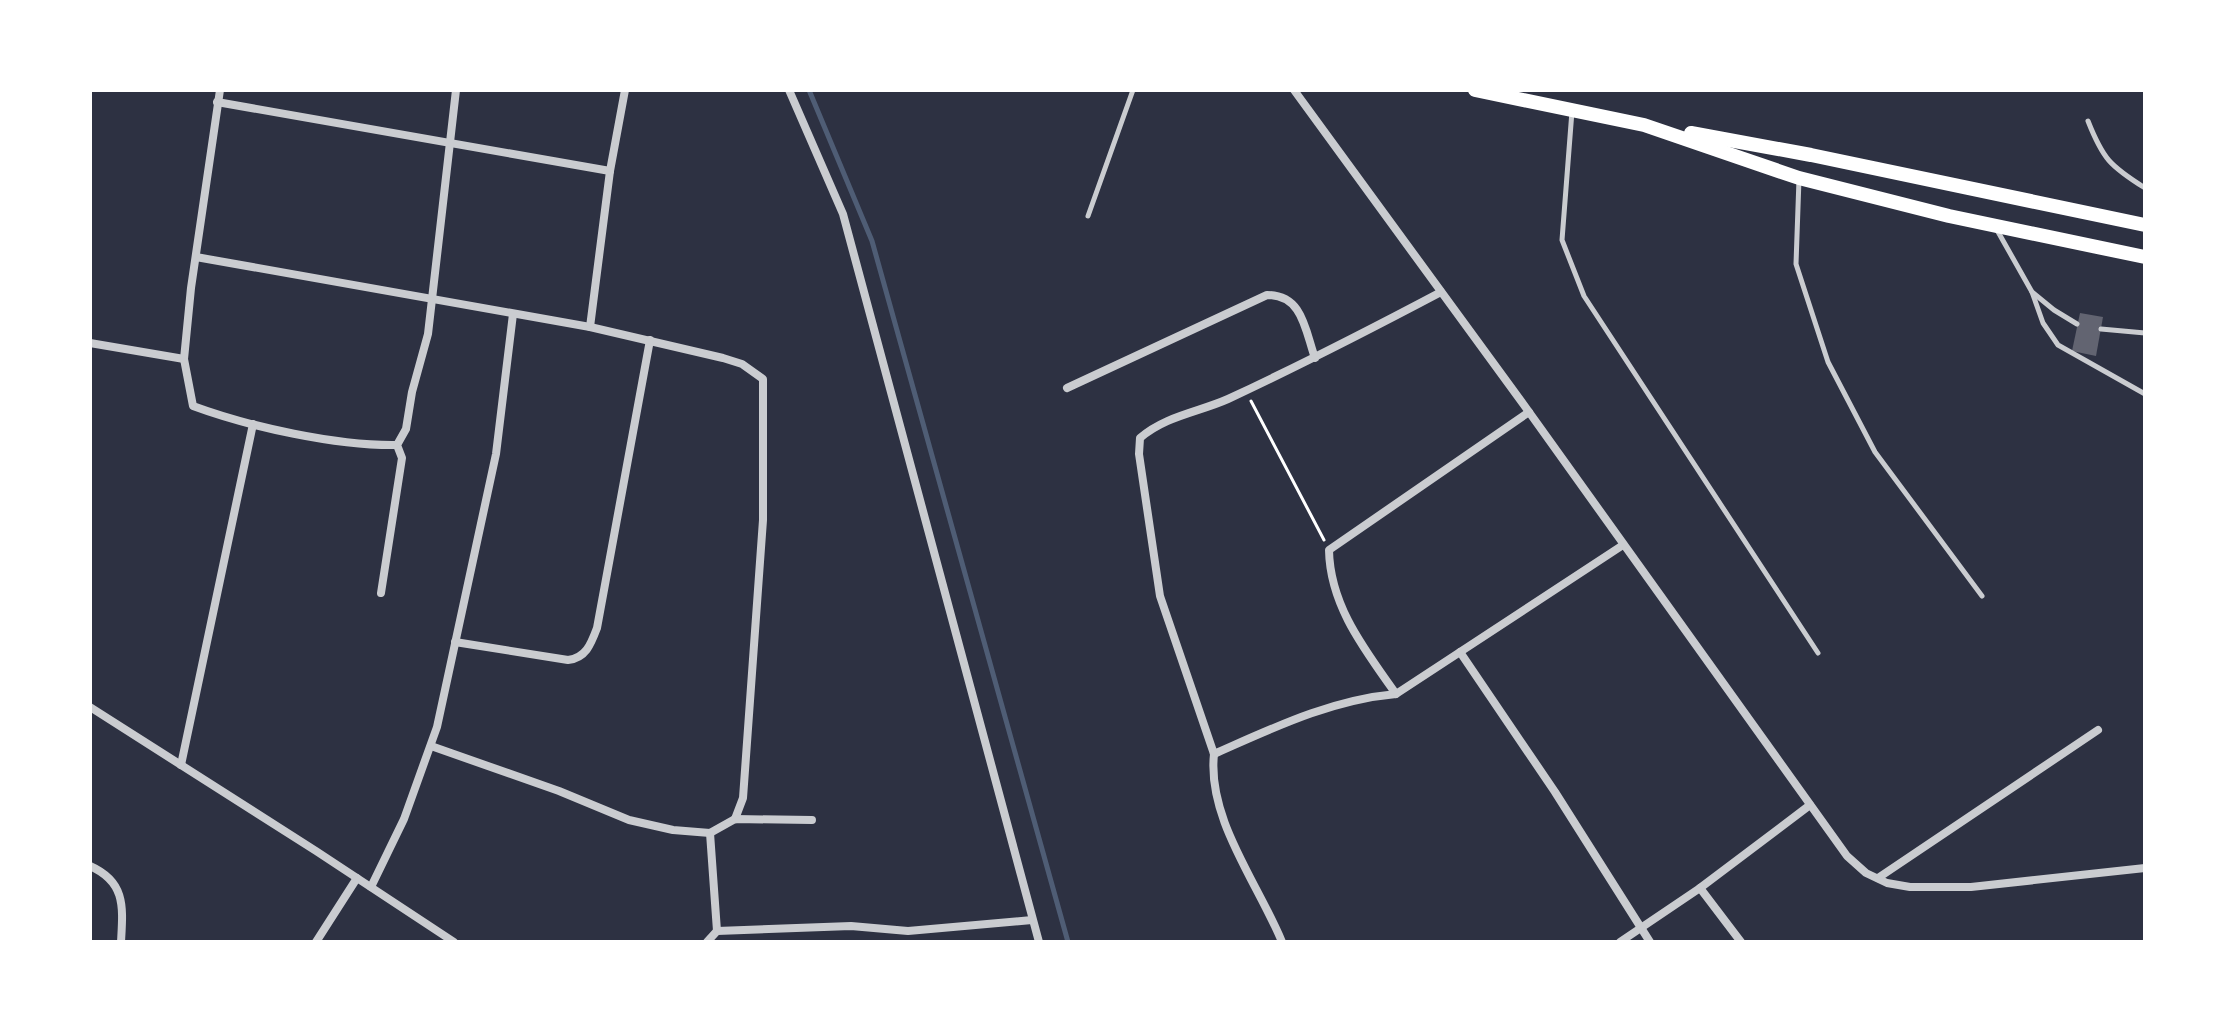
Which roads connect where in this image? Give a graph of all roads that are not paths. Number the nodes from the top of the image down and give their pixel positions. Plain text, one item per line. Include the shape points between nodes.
1 (220, 90) edge
2 (456, 90) edge
3 (625, 90) edge
4 (789, 90) edge
5 (1133, 90) edge
6 (1294, 90) edge
7 (1475, 90) edge
8 (217, 102) junction
9 (1573, 110) junction
10 (2088, 121) dead end
11 (1644, 125) junction
12 (451, 142) junction
13 (610, 171) junction
14 (1799, 178) junction
15 (2145, 188) edge
16 (1088, 216) dead end
17 (1994, 225) junction
18 (2145, 225) edge
19 (196, 257) junction
20 (2145, 257) edge
21 (1441, 292) junction
22 (2032, 292) junction
23 (433, 300) junction
24 (513, 314) junction
25 (2077, 324) dead end
26 (590, 327) junction
27 (2101, 329) dead end
28 (2145, 333) edge
29 (650, 340) junction
30 (90, 343) edge
31 (1315, 358) junction
32 (184, 359) junction
33 (1067, 388) dead end
34 (2145, 394) edge
35 (1529, 412) junction
36 (253, 424) junction
37 (397, 445) junction
38 (1623, 545) junction
39 (381, 593) dead end
40 (1982, 596) dead end
41 (455, 642) junction
42 (1460, 652) junction
43 (1818, 653) dead end
44 (1396, 694) junction
45 (90, 707) edge
46 (2098, 730) dead end
47 (431, 746) junction
48 (1214, 754) junction
49 (181, 765) junction
50 (1810, 805) junction
51 (735, 819) junction
52 (812, 820) dead end
53 (710, 833) junction
54 (90, 866) edge
55 (2145, 868) edge
56 (357, 878) junction
57 (1878, 878) junction
58 (371, 887) junction
59 (1700, 888) junction
60 (1032, 920) junction
61 (1641, 928) junction
62 (717, 931) junction
63 (121, 942) edge
64 (316, 942) edge
65 (454, 942) edge
66 (707, 942) edge
67 (1039, 942) edge
68 (1282, 942) edge
69 (1620, 942) edge
70 (1650, 942) edge
71 (1741, 942) edge

1 - 8 street
2 - 12 street
3 - 13 street
4 - 60 street via 843,214
5 - 16 lane
6 - 21 street
7 - 9 main road
8 - 12 street
8 - 19 street
9 - 11 main road
9 - 43 lane via 1562,240 1584,296
10 - 15 lane via 2101,154
11 - 14 main road
11 - 18 main road
12 - 13 street
12 - 23 street
13 - 26 street
14 - 17 main road
14 - 40 lane via 1796,264 1828,362 1875,452
17 - 20 main road
17 - 22 lane
19 - 23 street
19 - 32 street
21 - 31 street
21 - 35 street
22 - 25 lane
22 - 34 lane via 2058,345
23 - 24 street
23 - 37 street via 406,429
24 - 26 street
24 - 41 street via 496,454
26 - 29 street
27 - 28 lane
29 - 41 street via 589,648 568,660
29 - 51 street via 742,364 763,379 765,388 756,629 743,798
30 - 32 street
31 - 33 street via 1298,308 1281,295 1267,295
31 - 48 street via 1154,426 1140,438 1160,596
32 - 36 street via 193,406
35 - 38 street
35 - 44 street via 1329,550 1339,602
36 - 37 street
36 - 49 street
37 - 39 street via 402,458
38 - 42 street
38 - 50 street
41 - 47 street
42 - 44 street
42 - 61 street
44 - 48 street via 1318,709
45 - 49 street
46 - 57 street
47 - 53 street via 629,820
47 - 58 street
48 - 68 street via 1217,802
49 - 56 street
50 - 57 street via 1847,856
50 - 59 street
51 - 52 street
51 - 53 street
53 - 62 street
54 - 63 street via 108,876 120,893
55 - 57 street via 1971,887 1910,887
56 - 58 street
56 - 64 street
58 - 65 street
59 - 61 street
59 - 71 street
60 - 62 street via 908,931 851,926
60 - 67 street
61 - 69 street
61 - 70 street
62 - 66 street

